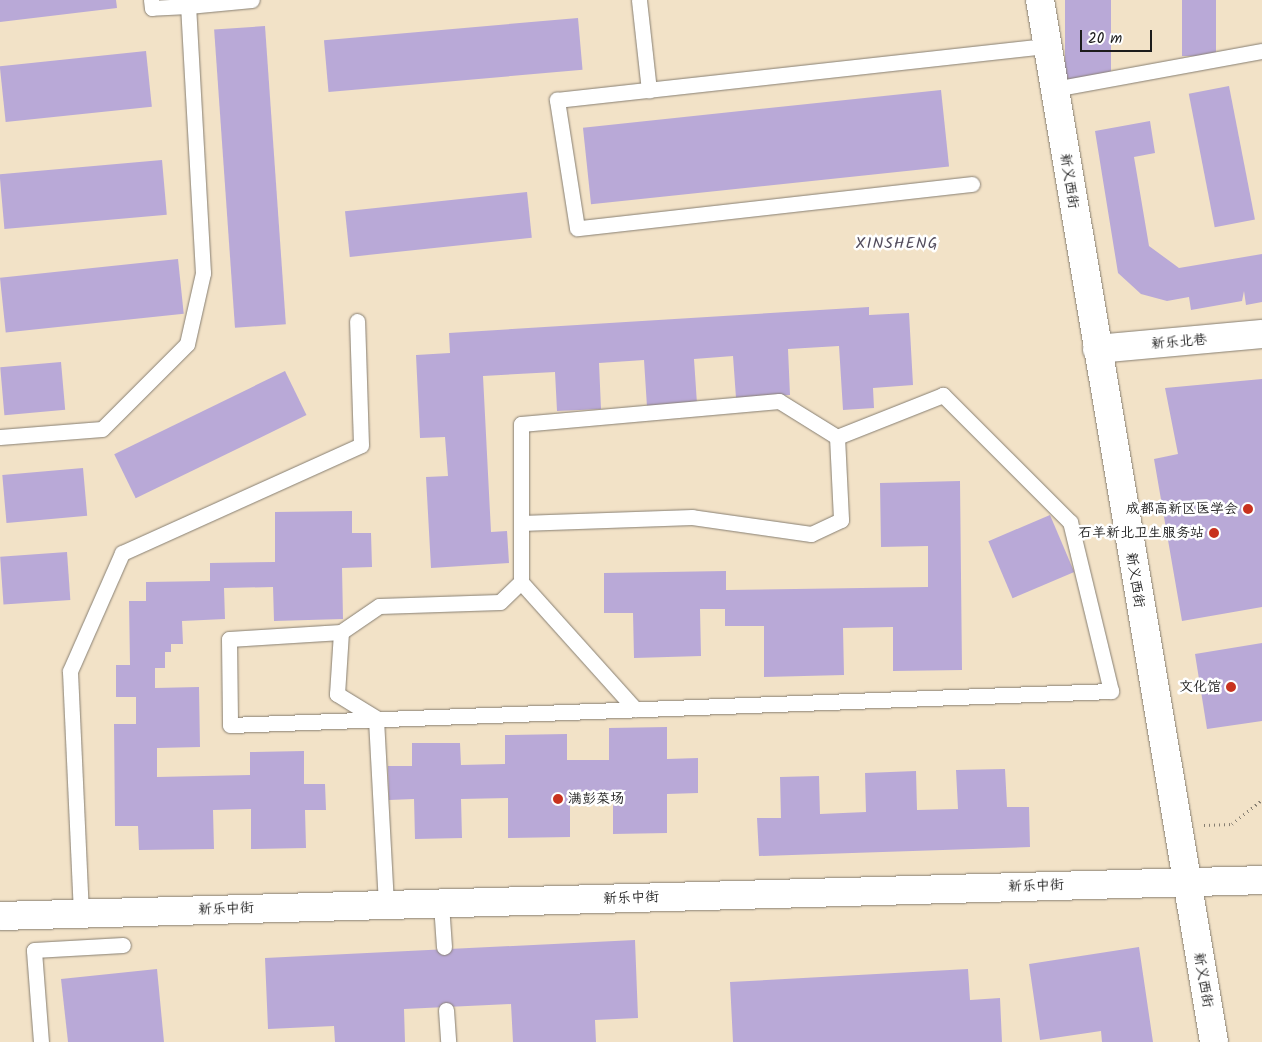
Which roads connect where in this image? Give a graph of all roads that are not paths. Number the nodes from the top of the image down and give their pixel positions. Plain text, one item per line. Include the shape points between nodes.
1 (151, 0) edge
2 (252, 0) edge
3 (639, 0) edge
4 (1040, 0) edge
5 (188, 6) junction
6 (1047, 46) junction
7 (1262, 51) edge
8 (1054, 89) junction
9 (649, 90) junction
10 (972, 184) dead end
11 (357, 321) dead end
12 (1262, 334) edge
13 (1097, 349) junction
14 (0, 437) edge
15 (837, 437) junction
16 (521, 523) junction
17 (521, 582) junction
18 (341, 632) junction
19 (635, 709) junction
20 (376, 718) junction
21 (1262, 880) edge
22 (1185, 882) junction
23 (386, 904) junction
24 (442, 904) junction
25 (81, 914) junction
26 (0, 916) edge
27 (123, 945) dead end
28 (444, 947) dead end
29 (446, 1010) dead end
30 (41, 1042) edge
31 (448, 1042) edge
32 (1214, 1042) edge

1 - 5 lane via 152,8
2 - 5 lane
3 - 9 lane
4 - 6 street, 新义西街
5 - 14 lane via 203,273 187,344 102,429
6 - 8 street, 新义西街
6 - 9 lane
7 - 8 lane
8 - 13 street, 新义西街
9 - 10 lane via 557,100 577,228
11 - 25 lane via 361,445 122,553 70,671
12 - 13 street, 新乐北巷
13 - 22 street, 新义西街
15 - 16 lane via 841,520 811,534 692,516
15 - 16 lane via 779,401 521,424
15 - 19 lane via 943,395 1070,522 1111,691
16 - 17 lane
17 - 18 lane via 500,602 379,606
17 - 19 lane
18 - 20 lane via 337,694
18 - 20 lane via 229,639 230,725
19 - 20 lane
20 - 23 lane
21 - 22 street, 新乐中街
22 - 24 street, 新乐中街
22 - 32 street, 新义西街
23 - 24 street, 新乐中街
23 - 25 street, 新乐中街
24 - 28 lane
25 - 26 street, 新乐中街
27 - 30 lane via 34,950
29 - 31 lane

